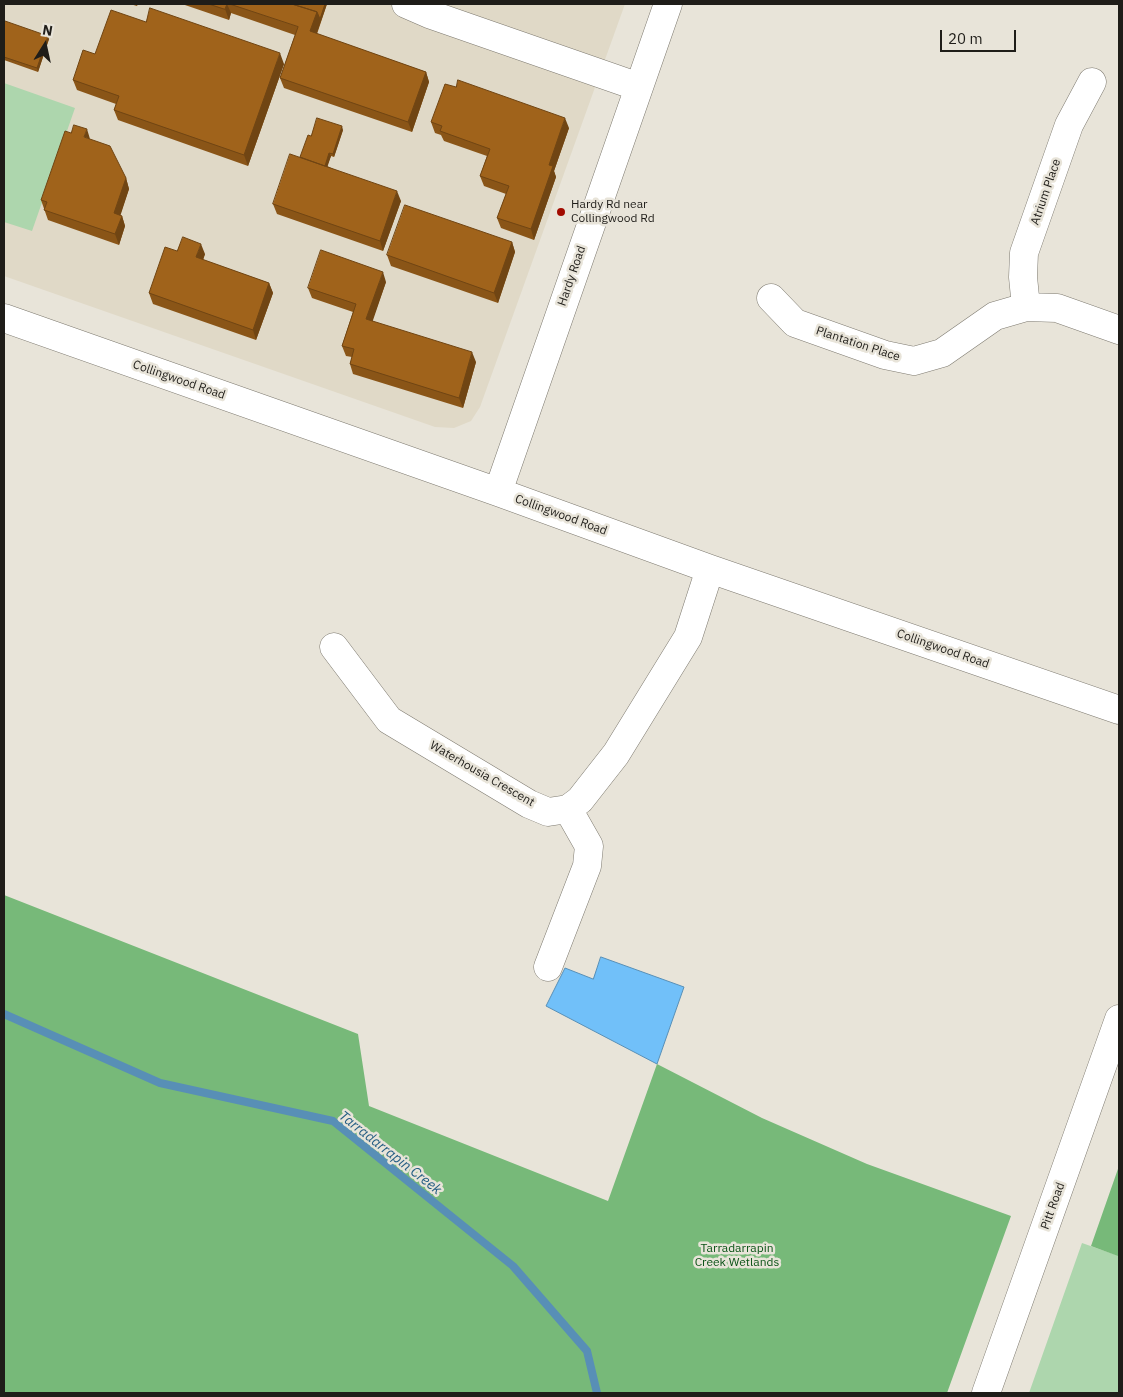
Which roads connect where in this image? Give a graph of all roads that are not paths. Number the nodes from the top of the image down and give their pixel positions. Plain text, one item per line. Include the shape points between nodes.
1 (406, 4) edge
2 (668, 4) edge
3 (1092, 82) dead end
4 (639, 87) junction
5 (771, 298) dead end
6 (1026, 307) junction
7 (4, 318) edge
8 (1119, 330) edge
9 (498, 492) junction
10 (710, 569) junction
11 (334, 647) dead end
12 (1119, 710) edge
13 (568, 809) junction
14 (548, 967) dead end
15 (1119, 1019) edge
16 (986, 1393) edge

1 - 4 street
2 - 4 street, Hardy Road
3 - 6 street, Atrium Place via 1069,125 1024,253 1022,277
4 - 9 street, Hardy Road
5 - 6 street, Plantation Place via 795,323 885,355 914,361 942,353 995,316
6 - 8 street, Plantation Place via 1057,308
7 - 9 street, Collingwood Road
9 - 10 street, Collingwood Road
10 - 12 street, Collingwood Road
10 - 13 street via 688,637 616,754 580,800
11 - 13 street, Waterhousia Crescent via 389,720 530,804 548,812
13 - 14 street via 589,846 587,866
15 - 16 street, Pitt Road

